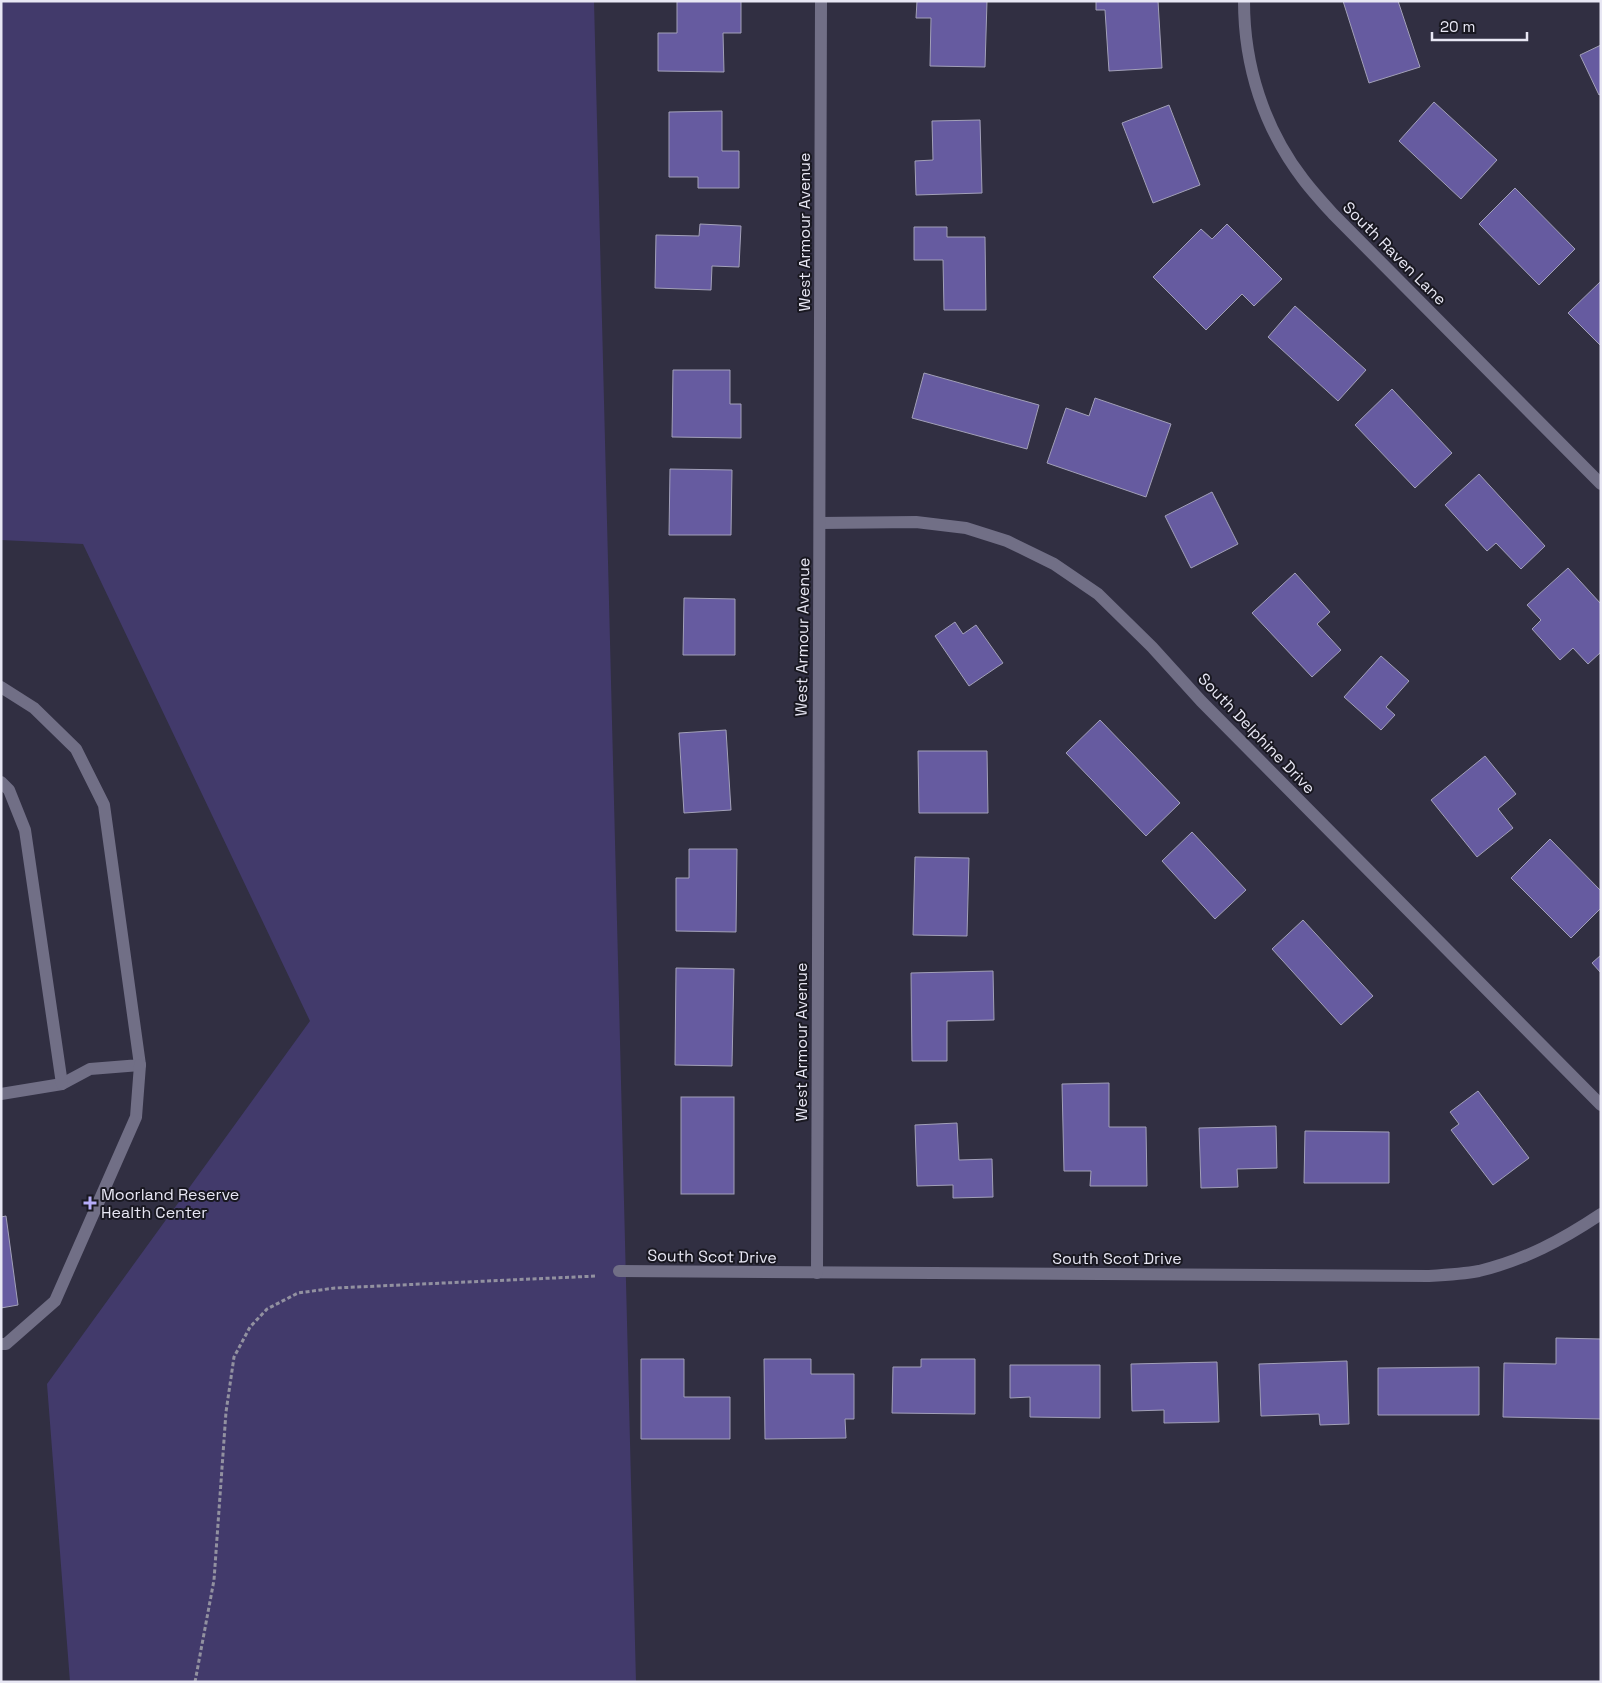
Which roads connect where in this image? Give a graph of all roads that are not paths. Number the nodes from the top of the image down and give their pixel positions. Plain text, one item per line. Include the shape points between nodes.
1 (821, 1) edge
2 (1244, 1) edge
3 (1601, 484) edge
4 (820, 523) junction
5 (1, 686) edge
6 (1, 782) edge
7 (140, 1065) junction
8 (62, 1084) junction
9 (1, 1094) edge
10 (1601, 1105) edge
11 (1601, 1214) edge
12 (619, 1271) road end
13 (817, 1273) junction
14 (1, 1344) edge

1 - 4 street, West Armour Avenue
2 - 3 street, South Raven Lane via 1248,58 1261,103 1280,144 1303,179 1333,214
4 - 10 street, South Delphine Drive via 916,522 966,528 1007,541 1047,560 1098,594
4 - 13 street, West Armour Avenue
5 - 7 street via 34,708 76,748 104,804
6 - 8 street via 9,790 25,830
7 - 8 street via 90,1069
7 - 14 street via 136,1117 55,1301 6,1344
8 - 9 street
11 - 13 street, South Scot Drive via 1525,1257 1478,1271 1430,1276
12 - 13 street, South Scot Drive

